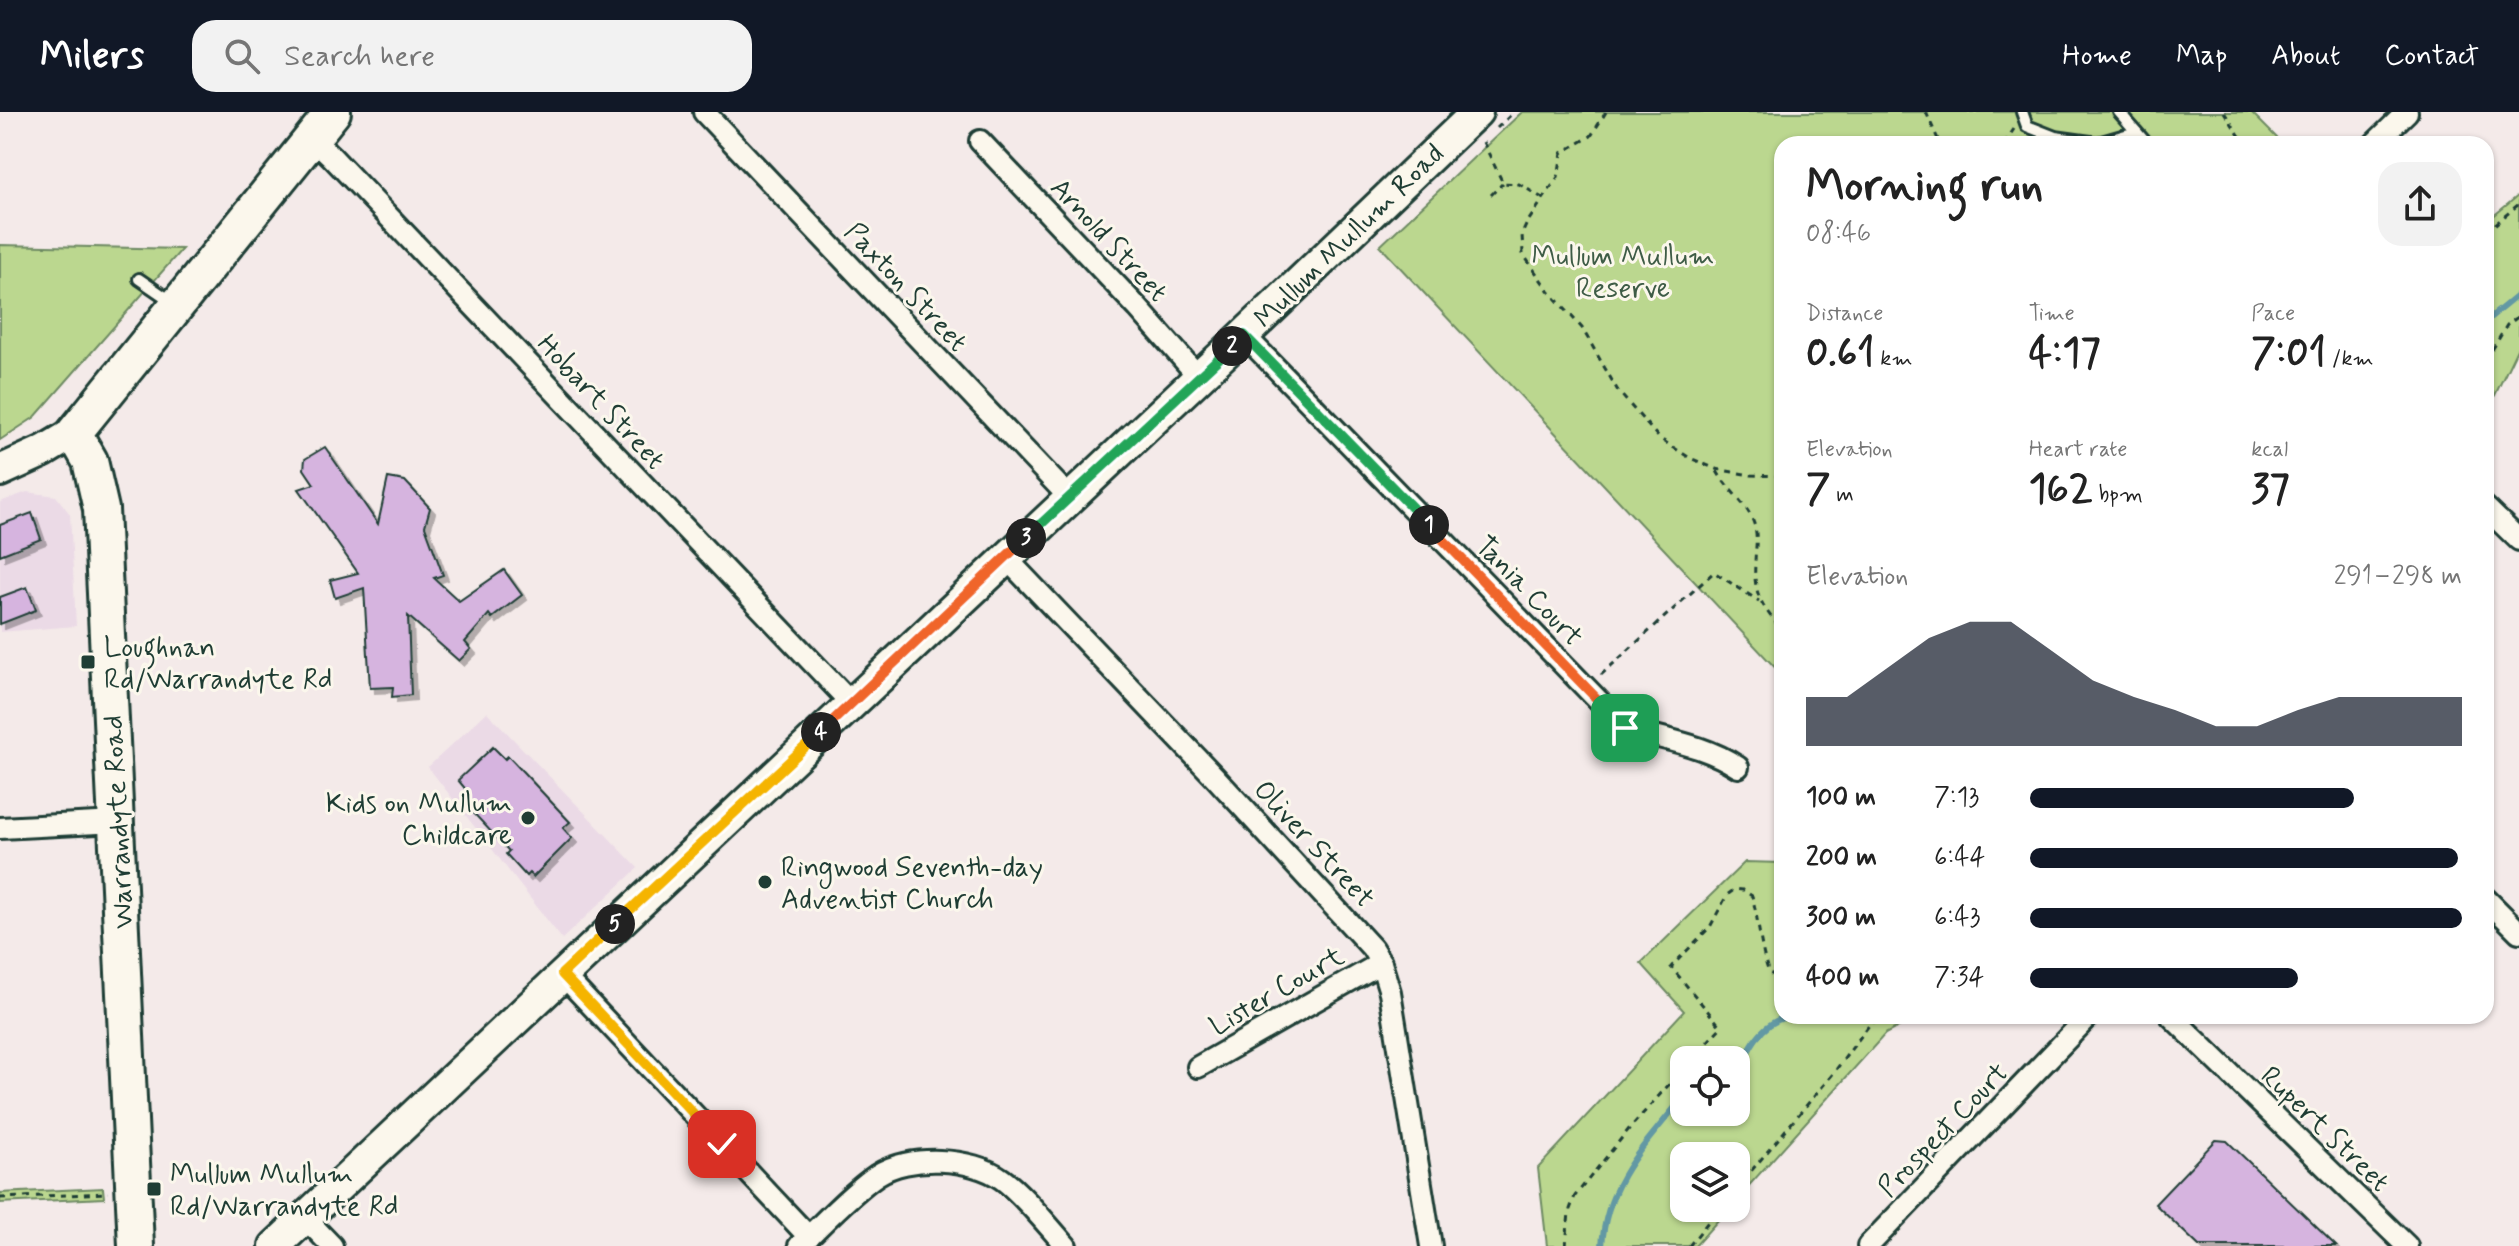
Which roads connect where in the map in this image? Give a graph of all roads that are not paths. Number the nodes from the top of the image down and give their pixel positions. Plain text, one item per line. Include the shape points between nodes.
1 (333, 112) edge
2 (704, 112) edge
3 (2022, 112) edge
4 (2119, 112) edge
5 (2407, 112) edge
6 (1475, 124) edge
7 (2136, 132) junction
8 (2052, 136) edge
9 (2122, 136) edge
10 (2140, 136) edge
11 (2382, 136) edge
12 (312, 138) junction
13 (980, 141) dead end
14 (139, 279) dead end
15 (176, 304) junction
16 (1244, 335) junction
17 (1198, 376) junction
18 (74, 433) junction
19 (0, 471) edge
20 (1069, 497) junction
21 (2494, 516) edge
22 (2519, 540) edge
23 (1005, 557) junction
24 (851, 703) junction
25 (1738, 767) dead end
26 (117, 822) junction
27 (0, 828) edge
28 (2494, 907) edge
29 (2519, 932) edge
30 (1381, 963) junction
31 (562, 974) junction
32 (2081, 1024) edge
33 (2179, 1024) edge
34 (1198, 1067) dead end
35 (305, 1218) junction
36 (804, 1241) edge
37 (136, 1246) edge
38 (275, 1246) edge
39 (332, 1246) edge
40 (1066, 1246) edge
41 (1431, 1246) edge
42 (1868, 1246) edge
43 (2407, 1246) edge

1 - 12 main road
2 - 20 street, Paxton Street
3 - 8 lane via 2027,126
4 - 7 lane
5 - 11 street
6 - 16 street, Mullum Mullum Road
7 - 9 lane
7 - 10 lane
12 - 15 main road
12 - 24 street, Hobart Street
13 - 17 street, Arnold Street
14 - 15 lane
15 - 18 main road
16 - 17 street, Mullum Mullum Road
16 - 25 street, Tania Court via 1625,728 1695,745
17 - 20 street, Mullum Mullum Road
18 - 19 street
18 - 26 main road, Warrandyte Road via 90,461 101,509
20 - 23 street, Mullum Mullum Road
21 - 22 street
23 - 24 street, Mullum Mullum Road
23 - 30 street, Oliver Street via 1354,927
24 - 31 street, Mullum Mullum Road
26 - 27 street
26 - 37 main road, Warrandyte Road
28 - 29 street
30 - 34 street, Lister Court
30 - 41 street, Oliver Street
31 - 35 street, Mullum Mullum Road
31 - 36 street
32 - 42 street, Prospect Court
33 - 43 street, Rupert Street
35 - 38 street, Mullum Mullum Road
35 - 39 street
36 - 40 street via 879,1174 935,1160 985,1169 1003,1179

